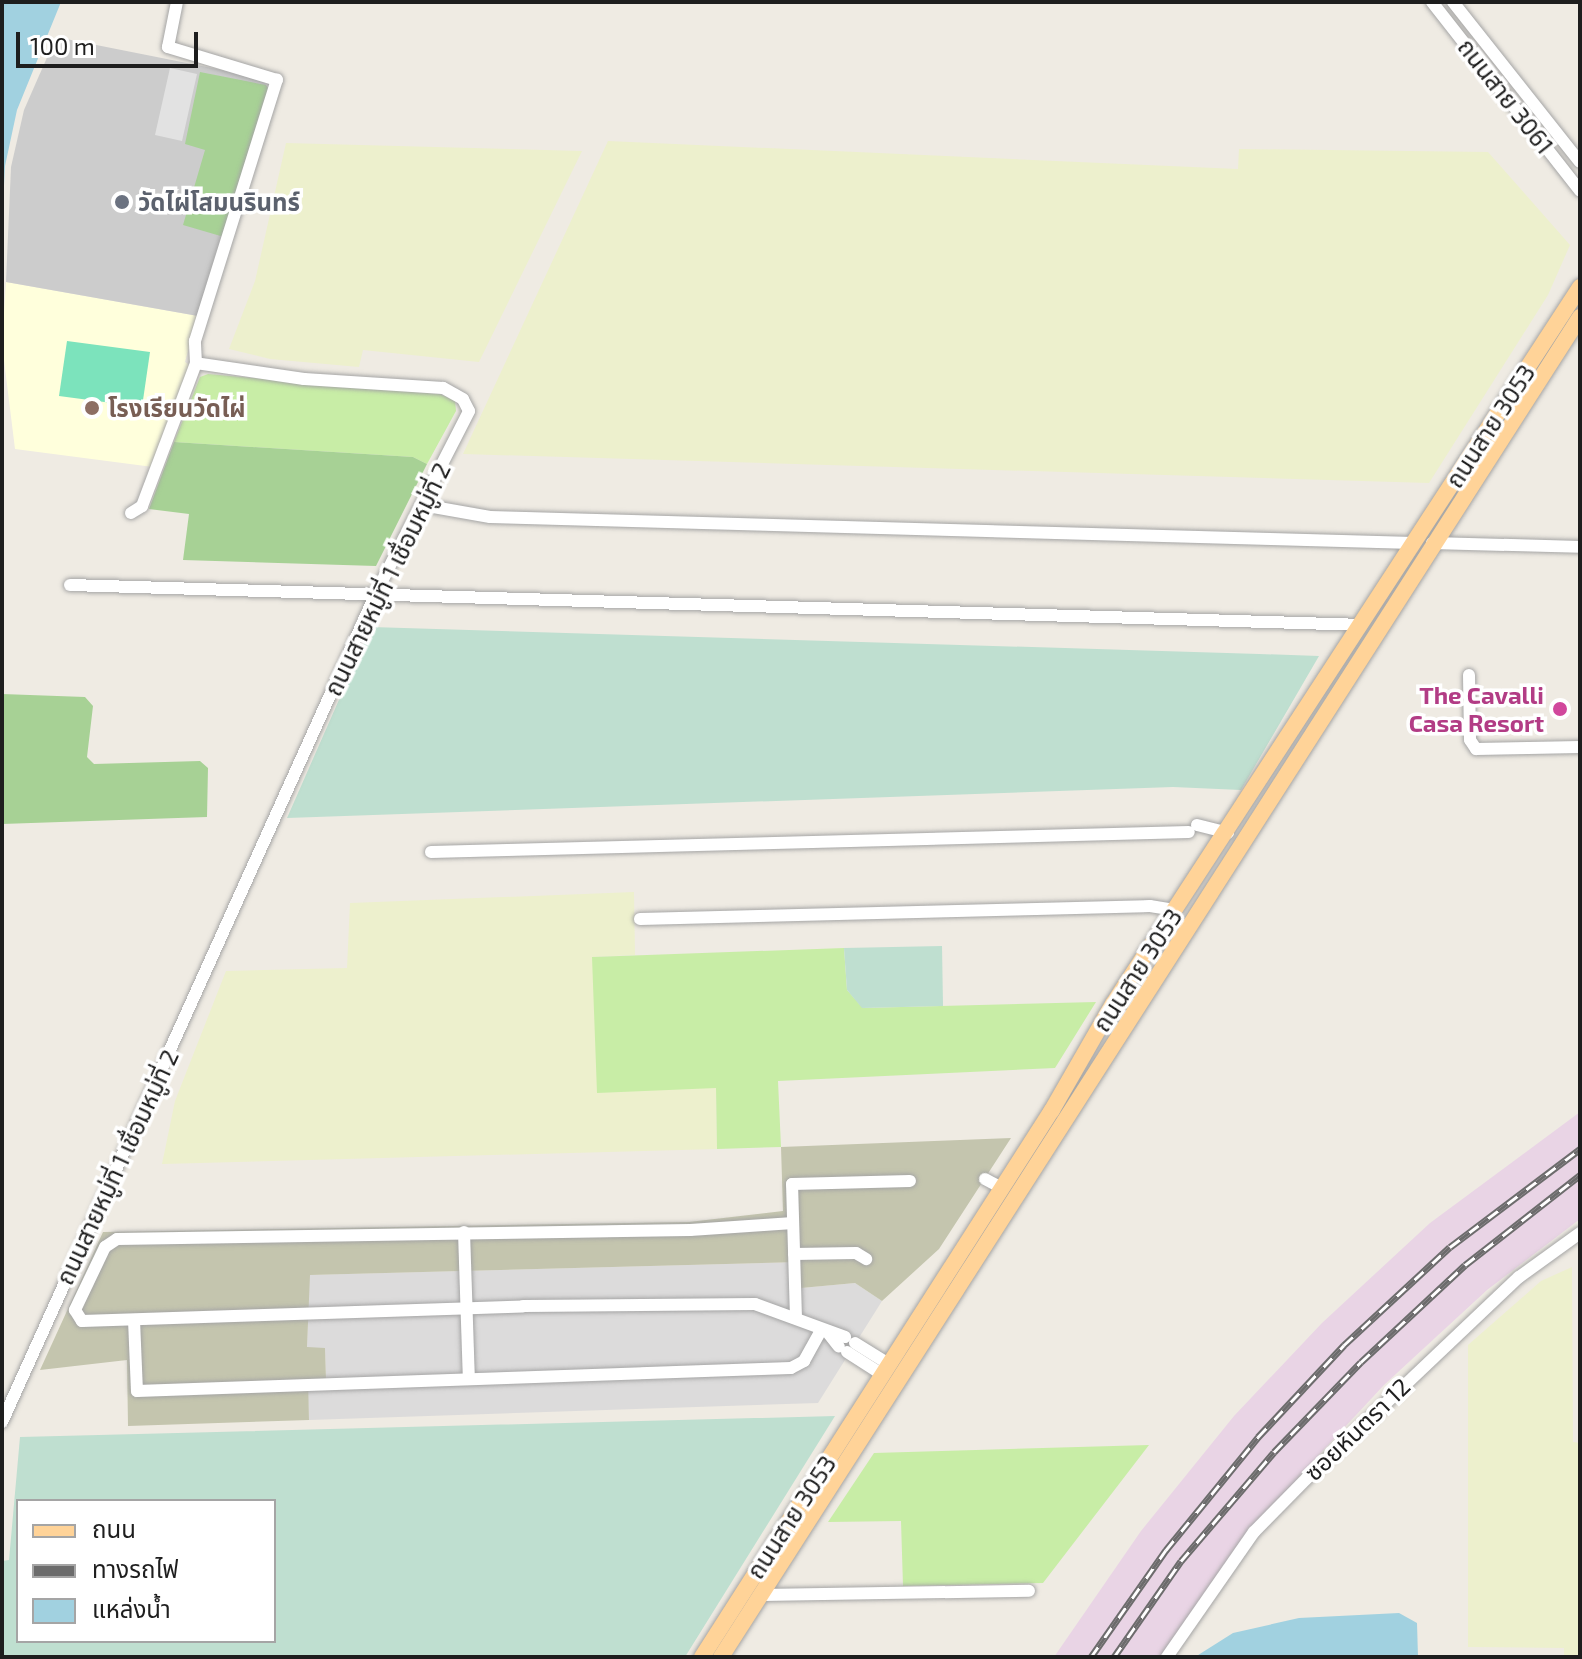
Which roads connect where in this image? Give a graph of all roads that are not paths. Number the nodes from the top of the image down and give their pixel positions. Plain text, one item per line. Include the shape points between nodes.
1 (177, 2) edge
2 (1432, 2) edge
3 (1453, 2) edge
4 (1580, 162) edge
5 (1580, 191) edge
6 (1580, 287) edge
7 (1580, 317) edge
8 (196, 363) junction
9 (422, 505) junction
10 (131, 513) dead end
11 (1414, 543) junction
12 (1432, 543) junction
13 (1580, 547) edge
14 (70, 585) dead end
15 (377, 591) junction
16 (1361, 625) junction
17 (1469, 675) dead end
18 (1580, 747) edge
19 (1226, 836) junction
20 (431, 852) dead end
21 (1176, 910) junction
22 (640, 919) dead end
23 (1086, 1051) junction
24 (1104, 1061) junction
25 (985, 1179) dead end
26 (910, 1181) dead end
27 (1002, 1188) junction
28 (793, 1223) junction
29 (464, 1232) junction
30 (1580, 1233) edge
31 (794, 1254) junction
32 (866, 1259) dead end
33 (466, 1308) junction
34 (796, 1318) junction
35 (134, 1320) junction
36 (825, 1332) junction
37 (886, 1370) junction
38 (469, 1379) junction
39 (2, 1422) edge
40 (1029, 1591) dead end
41 (762, 1595) junction
42 (702, 1657) edge
43 (721, 1657) edge
44 (1167, 1657) edge

1 - 8 street via 168,47 277,80 195,341
2 - 5 street, ถนนสาย 3061
3 - 4 street, ถนนสาย 3061
6 - 11 main road, ถนนสาย 3053
7 - 12 main road, ถนนสาย 3053
8 - 9 street, ถนนสายหมู่ที่ 1 เชื่อมหมู่ที่ 2 via 304,379 443,388 463,399 469,411
8 - 10 street via 142,506
9 - 11 street via 490,517
9 - 15 street, ถนนสายหมู่ที่ 1 เชื่อมหมู่ที่ 2
11 - 16 main road, ถนนสาย 3053
12 - 13 street
12 - 24 main road, ถนนสาย 3053
14 - 15 street
15 - 16 street via 429,597
15 - 39 street, ถนนสายหมู่ที่ 1 เชื่อมหมู่ที่ 2
16 - 19 main road, ถนนสาย 3053
17 - 18 street via 1470,740 1476,749
19 - 20 street via 1190,829
19 - 21 main road, ถนนสาย 3053
21 - 22 street via 1150,906
21 - 23 main road, ถนนสาย 3053
23 - 24 main road
23 - 27 main road, ถนนสาย 3053
24 - 41 main road, ถนนสาย 3053
25 - 27 street
26 - 28 street via 792,1184
27 - 37 main road, ถนนสาย 3053
28 - 29 street via 690,1230
28 - 31 street
29 - 33 street
29 - 35 street via 117,1239 105,1247 76,1317
30 - 44 street, ซอยหันตรา 12 via 1519,1277 1254,1532
31 - 32 street via 856,1253
31 - 34 street
33 - 34 street via 755,1304
33 - 35 street
33 - 38 street
34 - 36 street
35 - 38 street via 137,1391
36 - 37 street
36 - 38 street via 804,1361 791,1368
37 - 42 main road, ถนนสาย 3053
40 - 41 street
41 - 43 main road, ถนนสาย 3053

